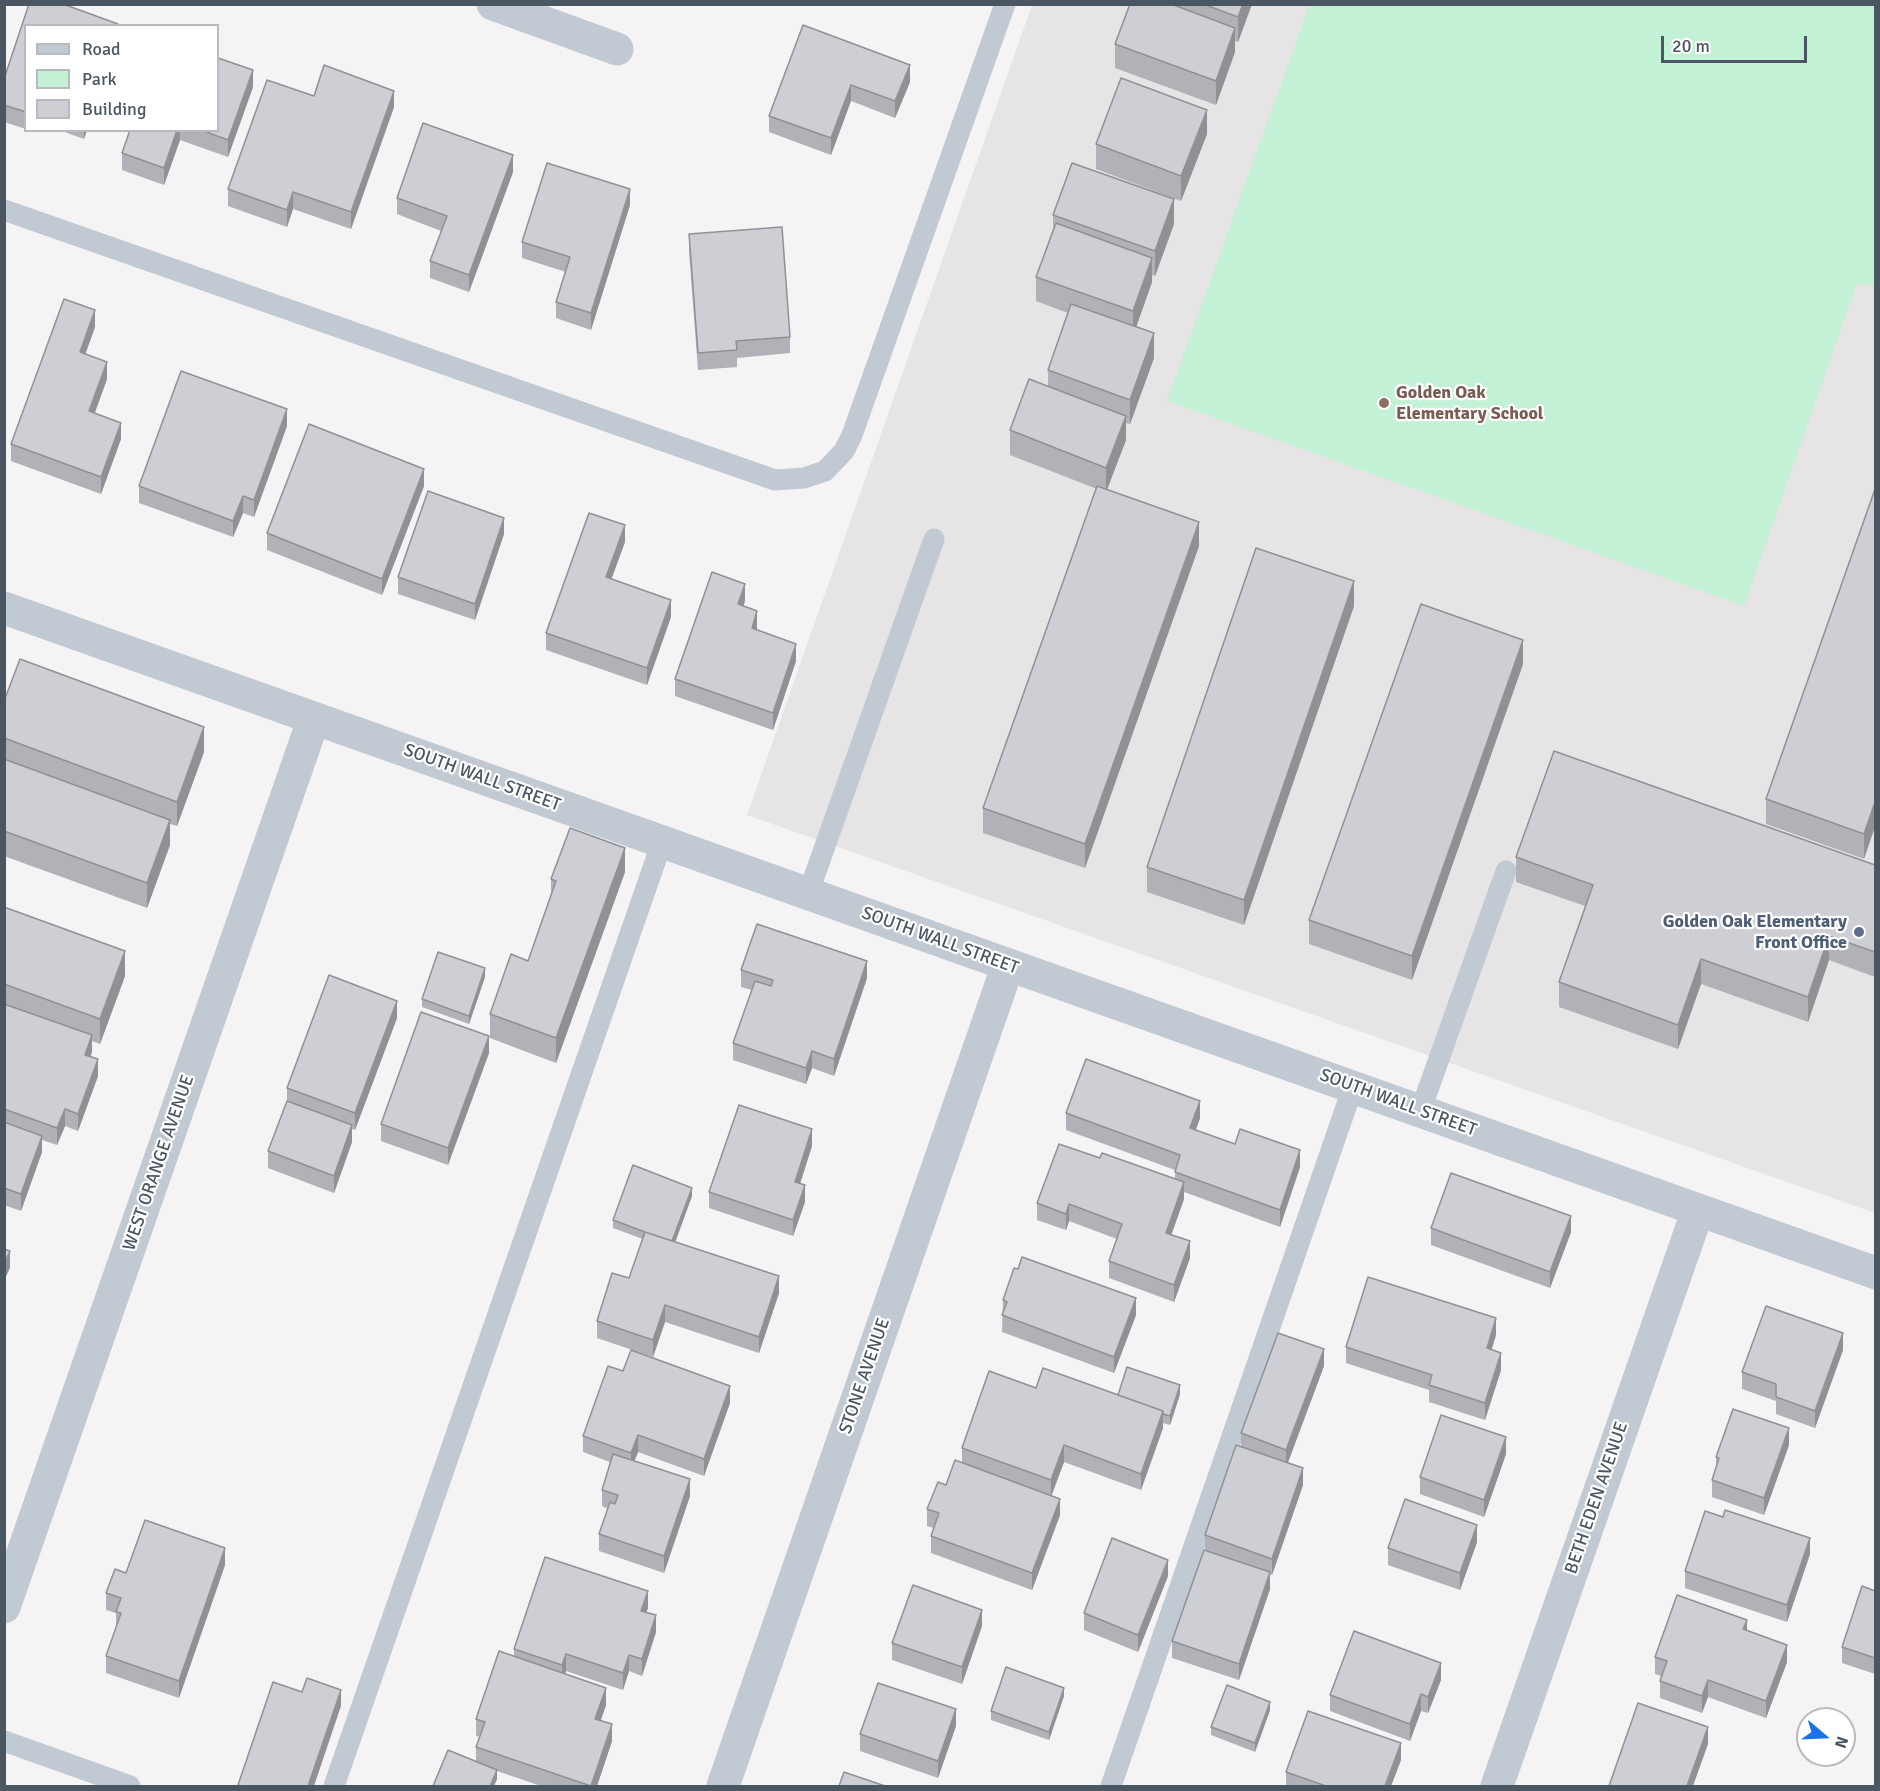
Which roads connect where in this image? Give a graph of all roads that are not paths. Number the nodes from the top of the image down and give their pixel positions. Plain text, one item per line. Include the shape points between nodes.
1 (493, 4) edge
2 (1005, 4) edge
3 (617, 49) dead end
4 (4, 210) edge
5 (934, 539) dead end
6 (4, 608) edge
7 (314, 718) junction
8 (662, 842) junction
9 (1506, 871) dead end
10 (808, 894) junction
11 (1008, 965) junction
12 (1353, 1087) junction
13 (1420, 1112) junction
14 (1698, 1210) junction
15 (1875, 1273) edge
16 (4, 1607) edge
17 (4, 1741) edge
18 (130, 1786) edge
19 (334, 1786) edge
20 (723, 1786) edge
21 (1111, 1786) edge
22 (1497, 1786) edge

1 - 3 street
2 - 4 lane via 852,435 844,451 825,471 804,478 775,480
5 - 10 lane
6 - 7 street, SOUTH WALL STREET
7 - 8 street, SOUTH WALL STREET
7 - 16 street, WEST ORANGE AVENUE
8 - 10 street, SOUTH WALL STREET
8 - 19 lane
9 - 13 lane
10 - 11 street, SOUTH WALL STREET
11 - 12 street, SOUTH WALL STREET
11 - 20 street, STONE AVENUE
12 - 13 street, SOUTH WALL STREET
12 - 21 lane
13 - 14 street, SOUTH WALL STREET
14 - 15 street, SOUTH WALL STREET
14 - 22 street, BETH EDEN AVENUE
17 - 18 lane

